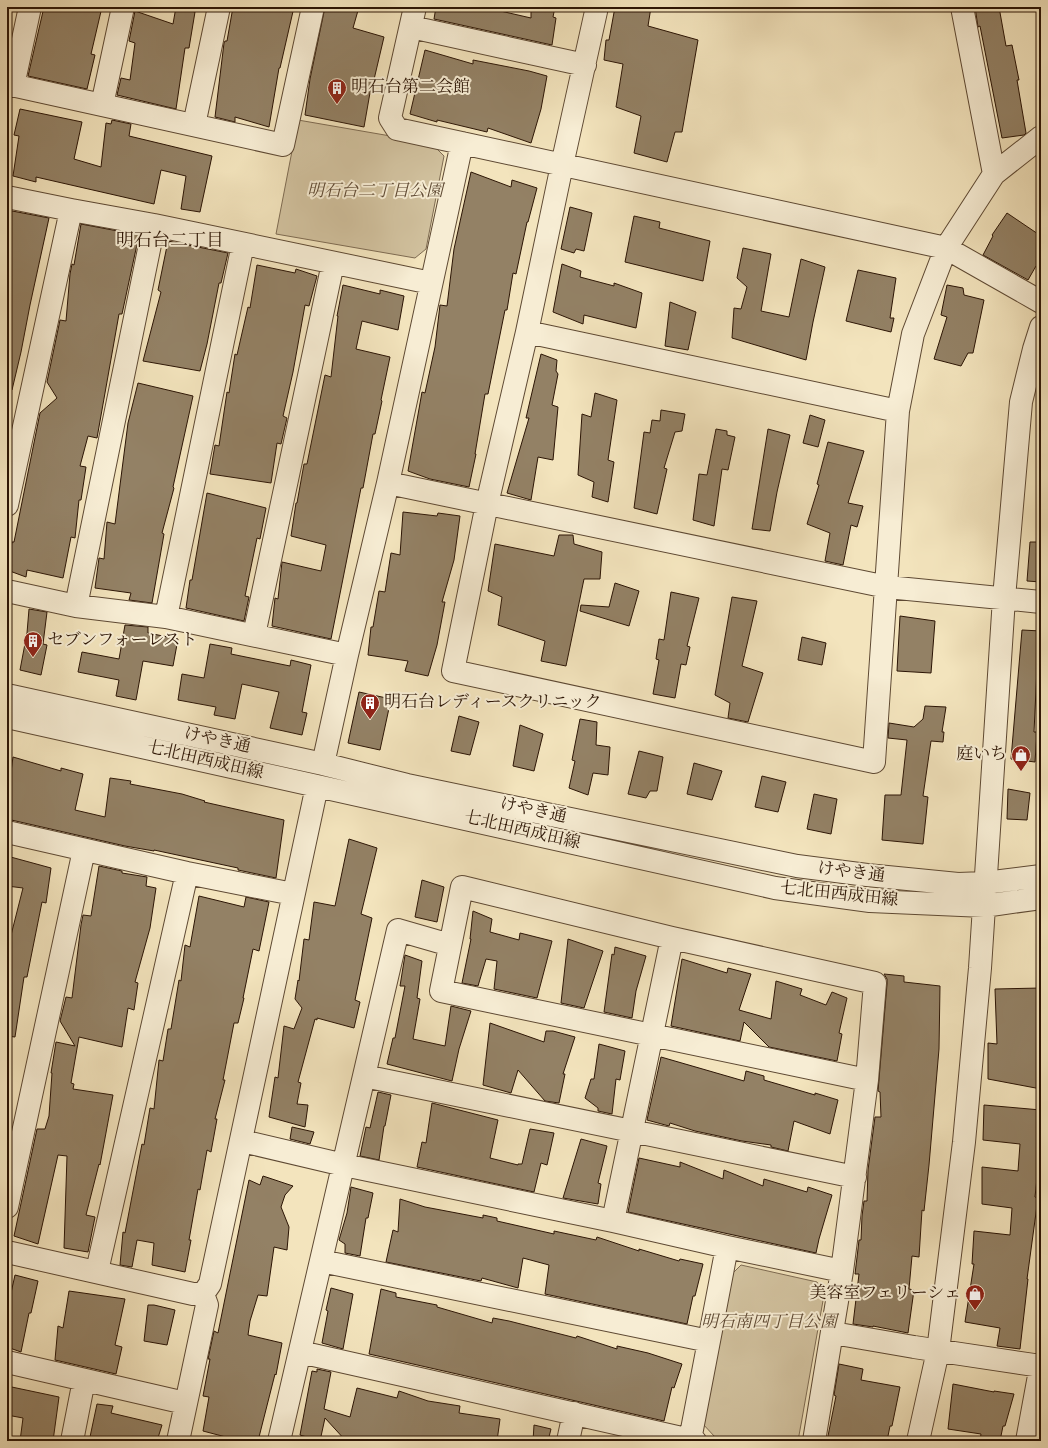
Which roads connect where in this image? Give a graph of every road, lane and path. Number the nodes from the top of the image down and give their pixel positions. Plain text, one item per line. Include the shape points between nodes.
1 (30, 7) edge
2 (123, 7) edge
3 (219, 7) edge
4 (313, 7) edge
5 (597, 7) edge
6 (962, 7) edge
7 (413, 17) edge
8 (585, 65) junction
9 (10, 85) edge
10 (102, 105) junction
11 (194, 126) junction
12 (1041, 136) edge
13 (462, 143) junction
14 (562, 165) junction
15 (994, 174) junction
16 (7, 198) edge
17 (71, 210) junction
18 (154, 225) junction
19 (243, 244) junction
20 (946, 248) junction
21 (333, 262) junction
22 (431, 283) junction
23 (1041, 302) edge
24 (1041, 327) edge
25 (527, 332) junction
26 (898, 411) junction
27 (388, 483) junction
28 (487, 504) junction
29 (7, 505) edge
30 (887, 587) junction
31 (7, 591) edge
32 (1004, 598) junction
33 (1041, 602) edge
34 (76, 606) junction
35 (166, 617) junction
36 (254, 635) junction
37 (347, 655) junction
38 (7, 695) edge
39 (7, 717) edge
40 (323, 764) junction
41 (318, 786) junction
42 (7, 832) edge
43 (84, 850) junction
44 (187, 873) junction
45 (1041, 876) edge
46 (985, 883) junction
47 (293, 894) junction
48 (1041, 898) edge
49 (984, 906) junction
50 (672, 938) junction
51 (450, 945) junction
52 (652, 1035) junction
53 (364, 1076) junction
54 (867, 1080) junction
55 (632, 1131) junction
56 (242, 1141) junction
57 (344, 1165) junction
58 (855, 1177) junction
59 (7, 1207) edge
60 (613, 1221) junction
61 (727, 1248) junction
62 (7, 1252) edge
63 (321, 1261) junction
64 (842, 1271) junction
65 (97, 1272) junction
66 (204, 1294) junction
67 (833, 1333) junction
68 (709, 1341) junction
69 (938, 1351) junction
70 (300, 1352) junction
71 (7, 1362) edge
72 (1041, 1365) edge
73 (84, 1380) junction
74 (185, 1403) junction
75 (574, 1414) junction
76 (692, 1440) edge
77 (72, 1441) edge
78 (178, 1441) edge
79 (279, 1441) edge
80 (568, 1441) edge
81 (814, 1441) edge
82 (918, 1441) edge
83 (1027, 1441) edge

1 - 9 street
2 - 10 street
3 - 11 street
4 - 11 street via 283,145
5 - 8 street
6 - 15 street
7 - 8 street
7 - 13 street via 390,118 397,129
8 - 14 street
9 - 10 street
10 - 11 street
12 - 15 street
13 - 14 street
13 - 22 street
14 - 20 street
14 - 25 street
15 - 20 street
16 - 17 street
17 - 18 street
17 - 29 street
18 - 19 street
18 - 34 street
19 - 21 street
19 - 35 street
20 - 23 street
20 - 26 street via 913,334
21 - 22 street
21 - 36 street
22 - 27 street
24 - 32 street via 1020,402
25 - 26 street
25 - 28 street
26 - 30 street
27 - 28 street
27 - 37 street
28 - 30 street
28 - 30 street via 453,671 874,762
30 - 32 street
31 - 34 street
32 - 33 street
32 - 46 street
34 - 35 street
35 - 36 street
36 - 37 street
37 - 40 street
38 - 40 street, けやき通
39 - 41 street, 七北田西成田線
40 - 46 street, けやき通 via 407,785 798,866 950,883
41 - 47 street
41 - 49 street, 七北田西成田線 via 775,888 870,900
42 - 43 street
43 - 44 street
43 - 59 street
44 - 47 street
44 - 65 street
45 - 46 street, けやき通
46 - 49 street
47 - 56 street
48 - 49 street, 七北田西成田線
49 - 69 street via 964,1142
50 - 51 street via 462,887
50 - 52 street
50 - 54 street via 875,984
51 - 52 street via 441,991
51 - 53 street via 398,930
52 - 54 street
52 - 55 street
53 - 55 street
53 - 57 street
54 - 58 street
55 - 58 street
55 - 60 street
56 - 57 street
56 - 66 street via 210,1284
57 - 60 street
57 - 63 street
58 - 64 street
60 - 61 street
61 - 64 street
61 - 68 street
62 - 65 street
63 - 68 street
63 - 70 street
64 - 67 street
65 - 66 street via 193,1294
66 - 74 street via 207,1305
67 - 69 street
67 - 81 street
68 - 76 street
69 - 72 street
69 - 82 street
70 - 75 street
70 - 79 street
71 - 73 street
72 - 83 street
73 - 74 street
73 - 77 street
74 - 78 street
75 - 76 street
75 - 80 street

